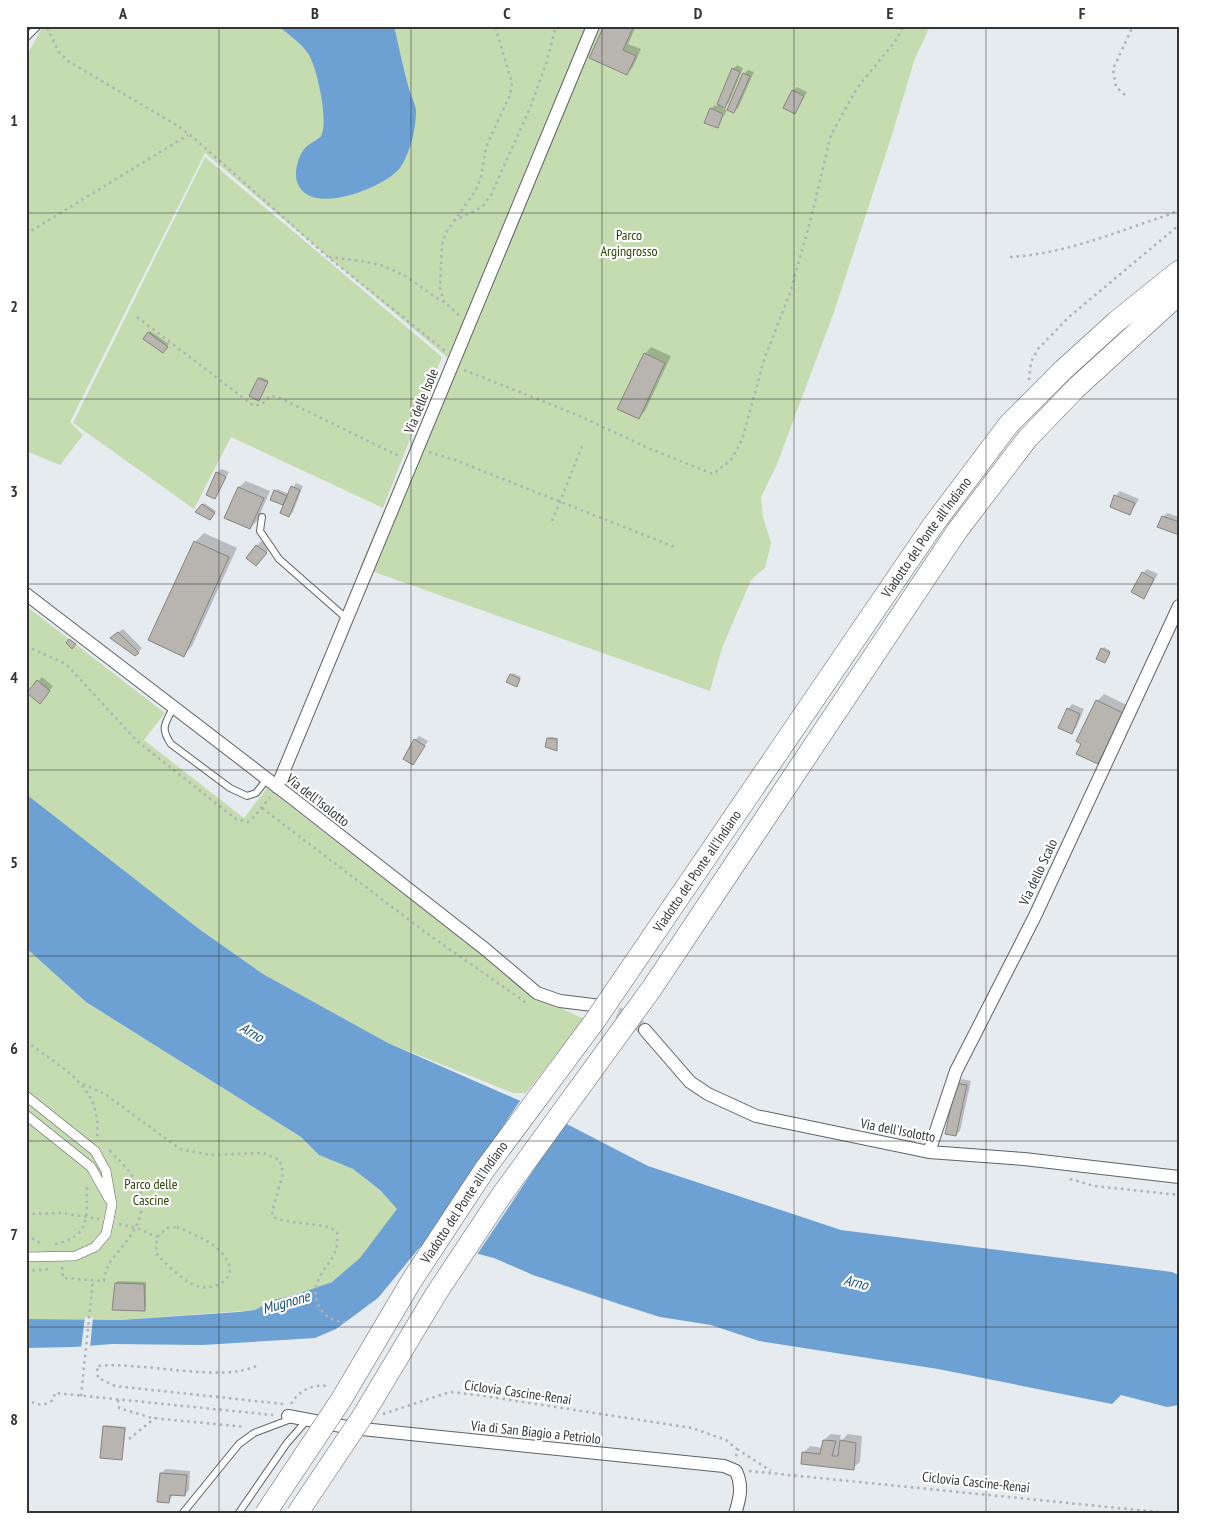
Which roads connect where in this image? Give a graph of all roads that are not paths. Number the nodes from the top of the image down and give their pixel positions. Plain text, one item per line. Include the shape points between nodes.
1 (38, 26) edge
2 (592, 26) edge
3 (26, 38) edge
4 (1179, 271) edge
5 (1179, 294) edge
6 (262, 517) dead end
7 (26, 594) edge
8 (1179, 606) edge
9 (346, 618) junction
10 (174, 708) junction
11 (266, 779) junction
12 (277, 787) junction
13 (601, 1006) tunnel mouth
14 (645, 1030) tunnel mouth
15 (26, 1096) edge
16 (26, 1115) edge
17 (929, 1152) junction
18 (1179, 1177) edge
19 (105, 1181) junction
20 (26, 1257) edge
21 (296, 1415) junction
22 (182, 1514) edge
23 (238, 1514) edge
24 (265, 1514) edge
25 (297, 1514) edge
26 (735, 1514) edge

1 - 3 lane
2 - 9 street, Via delle Isole
4 - 24 highway, Viadotto del Ponte all'Indiano, bridge via 1117,321 1009,424 933,525 594,1022 485,1170 412,1280 341,1400
5 - 25 highway, Viadotto del Ponte all'Indiano, bridge via 1077,387 1027,439 957,531 652,988 501,1196
6 - 9 lane via 260,532 279,559
7 - 10 street, Via dell'Isolotto
8 - 17 street, Via dello Scalo via 1035,916 956,1071
9 - 12 street, Via delle Isole
10 - 11 street, Via dell'Isolotto
10 - 11 lane via 164,727 164,734 178,750 230,788 247,796 256,793
11 - 12 street, Via dell'Isolotto
12 - 13 street, Via dell'Isolotto via 537,993 560,1001
14 - 17 street, Via dell'Isolotto via 690,1082 756,1116
15 - 19 street via 95,1151
16 - 19 street
17 - 18 street, Via dell'Isolotto
19 - 20 street via 112,1205 106,1234 95,1247 75,1256
21 - 22 lane via 254,1433 239,1444
21 - 23 lane via 287,1442
21 - 26 street, Via di San Biagio a Petriolo via 352,1428 724,1466 736,1471 741,1488

